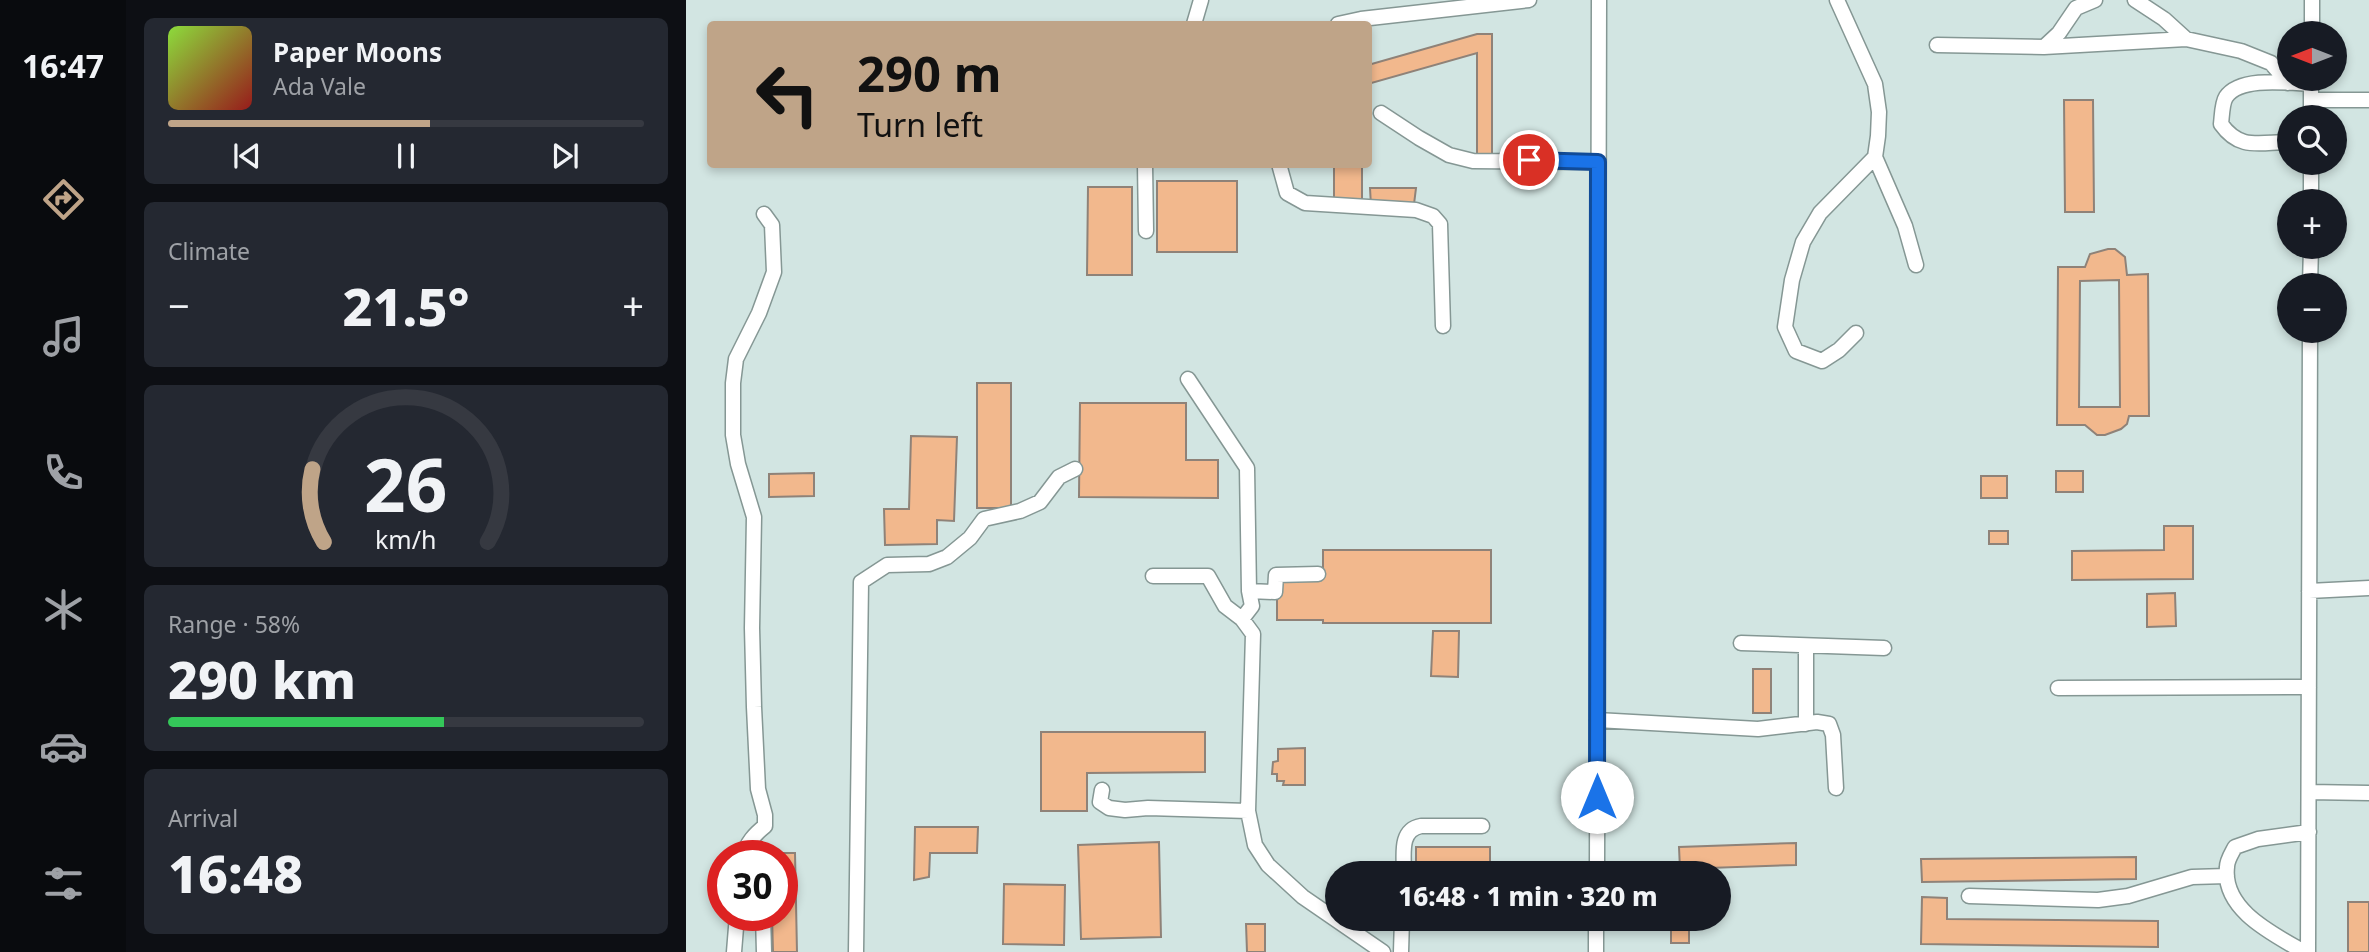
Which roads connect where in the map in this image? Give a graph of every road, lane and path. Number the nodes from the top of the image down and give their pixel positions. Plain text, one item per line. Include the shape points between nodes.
1 (1201, 0) edge
2 (1529, 0) edge
3 (1599, 0) edge
4 (1836, 0) edge
5 (2095, 0) edge
6 (2134, 0) edge
7 (2312, 0) edge
8 (1195, 21) edge
9 (1352, 21) edge
10 (2312, 21) edge
11 (2186, 39) junction
12 (1937, 45) dead end
13 (2044, 47) junction
14 (2277, 70) edge
15 (2277, 83) edge
16 (2311, 91) edge
17 (2311, 100) junction
18 (2369, 100) edge
19 (2311, 105) edge
20 (1381, 113) dead end
21 (2277, 143) edge
22 (1875, 156) junction
23 (1598, 162) junction
24 (1145, 168) edge
25 (1280, 168) edge
26 (764, 214) dead end
27 (1146, 231) dead end
28 (1916, 265) dead end
29 (1443, 326) dead end
30 (1856, 333) dead end
31 (2310, 343) edge
32 (1188, 379) dead end
33 (1075, 470) dead end
34 (1318, 574) dead end
35 (1153, 576) dead end
36 (2369, 588) edge
37 (1249, 591) junction
38 (2309, 591) junction
39 (1242, 620) junction
40 (1741, 643) dead end
41 (1805, 646) junction
42 (1884, 648) dead end
43 (2309, 687) junction
44 (2058, 688) dead end
45 (1597, 720) junction
46 (1807, 723) junction
47 (1836, 788) dead end
48 (1102, 790) dead end
49 (2309, 792) junction
50 (2369, 793) edge
51 (1248, 811) junction
52 (1482, 826) dead end
53 (2309, 832) junction
54 (752, 840) edge
55 (1404, 861) edge
56 (1597, 861) edge
57 (2227, 876) junction
58 (1969, 896) dead end
59 (736, 931) edge
60 (763, 931) edge
61 (1402, 931) edge
62 (1597, 931) edge
63 (734, 952) edge
64 (764, 952) edge
65 (856, 952) edge
66 (1383, 952) edge
67 (1401, 952) edge
68 (1596, 952) edge
69 (2306, 952) edge

1 - 8 street
2 - 9 street
3 - 23 street
4 - 22 street via 1875,84 1879,112
5 - 13 street via 2076,8
6 - 11 street
7 - 10 street
11 - 13 street
11 - 14 street via 2241,51
12 - 13 street
15 - 21 street via 2234,89 2225,98 2221,124 2245,144
16 - 17 street
17 - 18 street
17 - 19 street
20 - 23 street via 1449,155 1473,161
22 - 28 street
22 - 30 street via 1820,213 1803,242 1785,327 1796,351 1822,362
23 - 45 street
24 - 27 street
25 - 29 street via 1287,193 1304,203 1416,210 1433,216 1440,224
26 - 54 street via 772,225 774,272 736,359 733,383 734,444 754,517 754,707 758,789 765,826
31 - 38 street
32 - 37 street via 1247,468
33 - 65 street via 1059,477 1040,502 984,519 970,538 947,556 929,564 887,565 861,582
34 - 37 street via 1276,575 1275,592
35 - 39 street via 1208,576 1225,606
36 - 38 street
37 - 39 street via 1252,606
38 - 43 street
39 - 51 street via 1252,634
40 - 41 street
41 - 42 street
41 - 46 street
43 - 44 street
43 - 49 street
45 - 46 street via 1758,729
45 - 56 street
46 - 47 street via 1829,724
48 - 51 street via 1100,802 1109,808
49 - 50 street
49 - 53 street
51 - 66 street via 1255,845 1268,865 1303,897
52 - 55 street via 1412,828 1405,836
53 - 57 street via 2235,846
53 - 69 street
57 - 58 street via 2192,877 2098,900
57 - 69 street via 2227,887 2240,908
59 - 63 street
60 - 64 street
61 - 67 street
62 - 68 street

